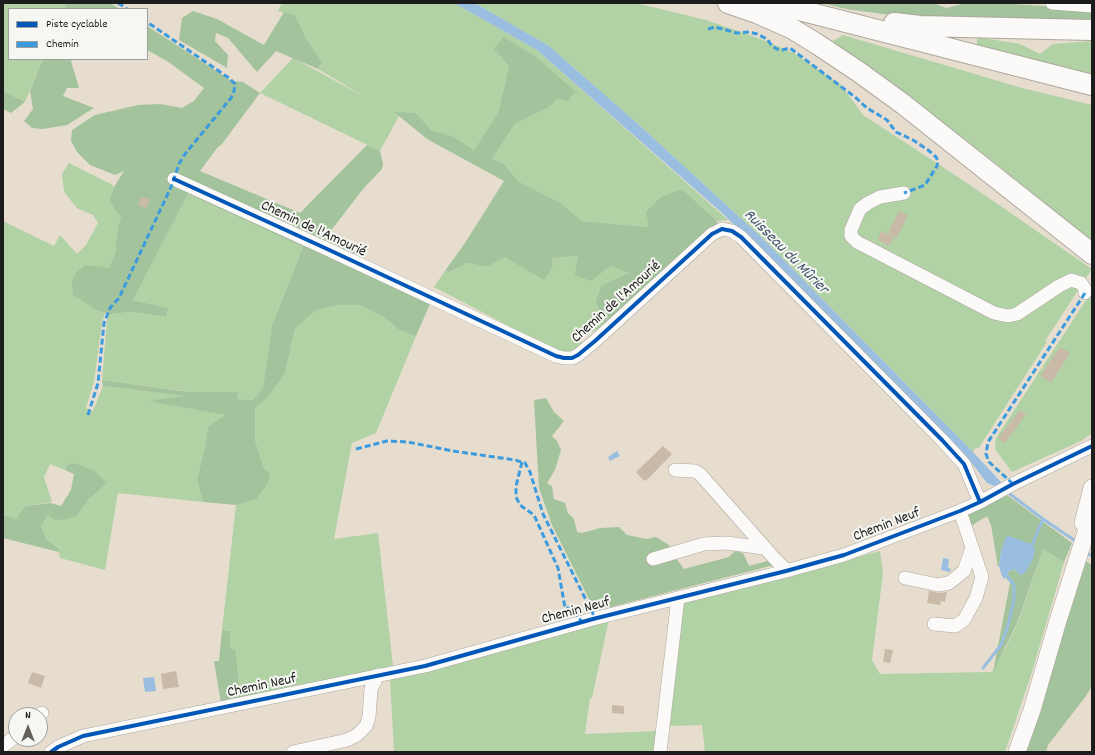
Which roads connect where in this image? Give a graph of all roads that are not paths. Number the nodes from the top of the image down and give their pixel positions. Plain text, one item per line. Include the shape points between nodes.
1 (728, 3) edge
2 (772, 3) edge
3 (792, 3) edge
4 (1052, 3) edge
5 (1092, 6) edge
6 (1092, 30) edge
7 (1092, 85) edge
8 (174, 179) dead end
9 (904, 193) dead end
10 (1092, 254) edge
11 (1085, 293) dead end
12 (1092, 446) edge
13 (675, 470) dead end
14 (1092, 488) edge
15 (980, 502) junction
16 (960, 511) junction
17 (1092, 513) edge
18 (1088, 541) edge
19 (764, 548) junction
20 (972, 548) junction
21 (653, 559) dead end
22 (787, 571) junction
23 (905, 578) dead end
24 (678, 598) junction
25 (934, 624) dead end
26 (1057, 624) junction
27 (378, 675) junction
28 (51, 752) edge
29 (293, 752) edge
30 (660, 752) edge
31 (1017, 752) edge

1 - 10 highway via 791,28 859,72
2 - 7 highway
3 - 6 highway via 883,22 920,26
4 - 5 street
8 - 15 street, Chemin de l'Amourié via 564,358 578,355 595,341 712,234 722,229 732,231 752,248 964,464
9 - 11 street via 880,197 860,209 851,236 857,242 994,313 1008,316 1017,314 1071,280 1081,283
12 - 15 street, Chemin Neuf
13 - 19 street via 695,471 700,474
14 - 26 main road
15 - 16 street, Chemin Neuf
16 - 20 street
16 - 22 street, Chemin Neuf via 844,555
17 - 18 main road
18 - 26 main road
19 - 21 street via 727,543 704,544
19 - 22 street
20 - 23 street via 964,571 949,583 938,585
20 - 25 street via 982,577 976,598 964,620 956,626
22 - 24 street, Chemin Neuf
24 - 27 street, Chemin Neuf via 594,618 425,666
24 - 30 street
26 - 31 main road
27 - 28 street, Chemin Neuf via 83,736
27 - 29 street via 371,689 369,718 366,726 357,735 347,740

